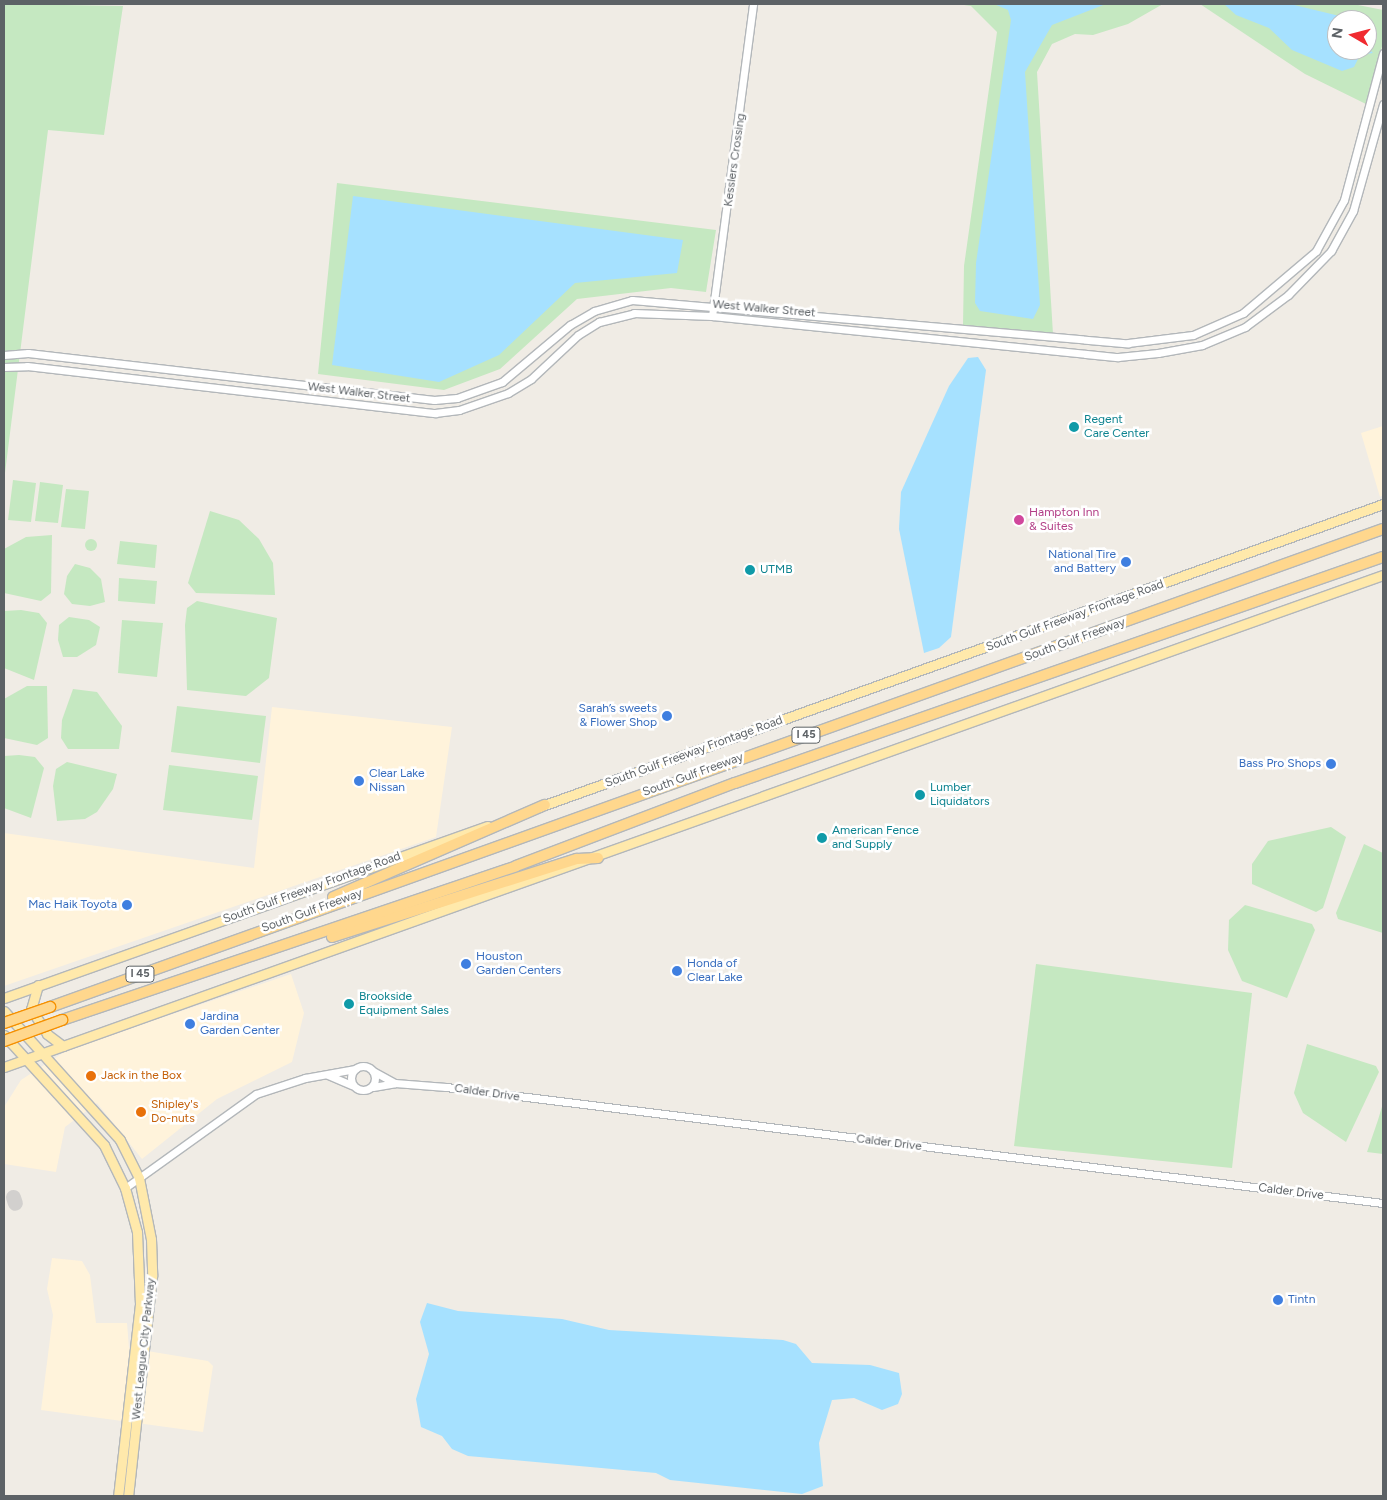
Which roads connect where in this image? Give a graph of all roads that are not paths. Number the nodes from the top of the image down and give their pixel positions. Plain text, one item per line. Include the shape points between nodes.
1 (753, 4) edge
2 (1383, 53) edge
3 (1383, 104) edge
4 (714, 304) junction
5 (712, 316) junction
6 (4, 354) edge
7 (4, 367) edge
8 (1383, 504) edge
9 (1383, 529) edge
10 (1383, 558) edge
11 (1383, 575) edge
12 (545, 805) junction
13 (598, 858) junction
14 (230, 941) junction
15 (38, 985) junction
16 (166, 986) junction
17 (4, 998) edge
18 (4, 1011) edge
19 (4, 1023) edge
20 (4, 1035) edge
21 (4, 1041) edge
22 (63, 1046) junction
23 (40, 1054) junction
24 (26, 1059) junction
25 (4, 1067) edge
26 (355, 1069) junction
27 (373, 1071) junction
28 (328, 1075) junction
29 (395, 1083) junction
30 (352, 1085) junction
31 (372, 1086) junction
32 (139, 1178) junction
33 (125, 1188) junction
34 (1383, 1203) edge
35 (118, 1496) edge
36 (128, 1496) edge

1 - 4 street, Kesslers Crossing
2 - 4 street, West Walker Street via 1344,200 1316,251 1243,313 1192,335 1128,343
3 - 5 street, West Walker Street via 1353,211 1331,251 1288,295 1245,328 1202,345 1118,357
4 - 5 street, Kesslers Crossing
4 - 6 street, West Walker Street via 632,300 594,311 502,382 457,398 434,400 28,353
5 - 7 street, West Walker Street via 634,313 599,322 508,394 459,410 435,413 27,366
8 - 12 main road, South Gulf Freeway Frontage Road
9 - 14 highway, South Gulf Freeway / I 45
10 - 16 highway, South Gulf Freeway / I 45
11 - 13 main road
12 - 14 highway via 336,896 251,926
12 - 15 main road, South Gulf Freeway Frontage Road
13 - 16 highway via 577,859 218,975
13 - 22 main road
14 - 19 highway, South Gulf Freeway / I 45, bridge
15 - 17 main road, South Gulf Freeway Frontage Road
15 - 22 main road via 31,1009
16 - 21 highway, South Gulf Freeway / I 45, bridge
18 - 23 main road, West League City Parkway
20 - 24 main road, West League City Parkway
22 - 23 main road
23 - 24 main road
23 - 32 main road, West League City Parkway via 120,1140
24 - 25 main road
24 - 33 main road, West League City Parkway via 104,1145
26 - 27 street via 366,1066
26 - 28 street
26 - 30 street
27 - 29 street, Calder Drive
27 - 31 street
28 - 30 street
28 - 32 street via 256,1094
29 - 31 street, Calder Drive
29 - 34 street, Calder Drive
30 - 31 street via 362,1091
32 - 33 street
32 - 36 main road, West League City Parkway via 152,1276
33 - 35 main road, West League City Parkway via 142,1265

